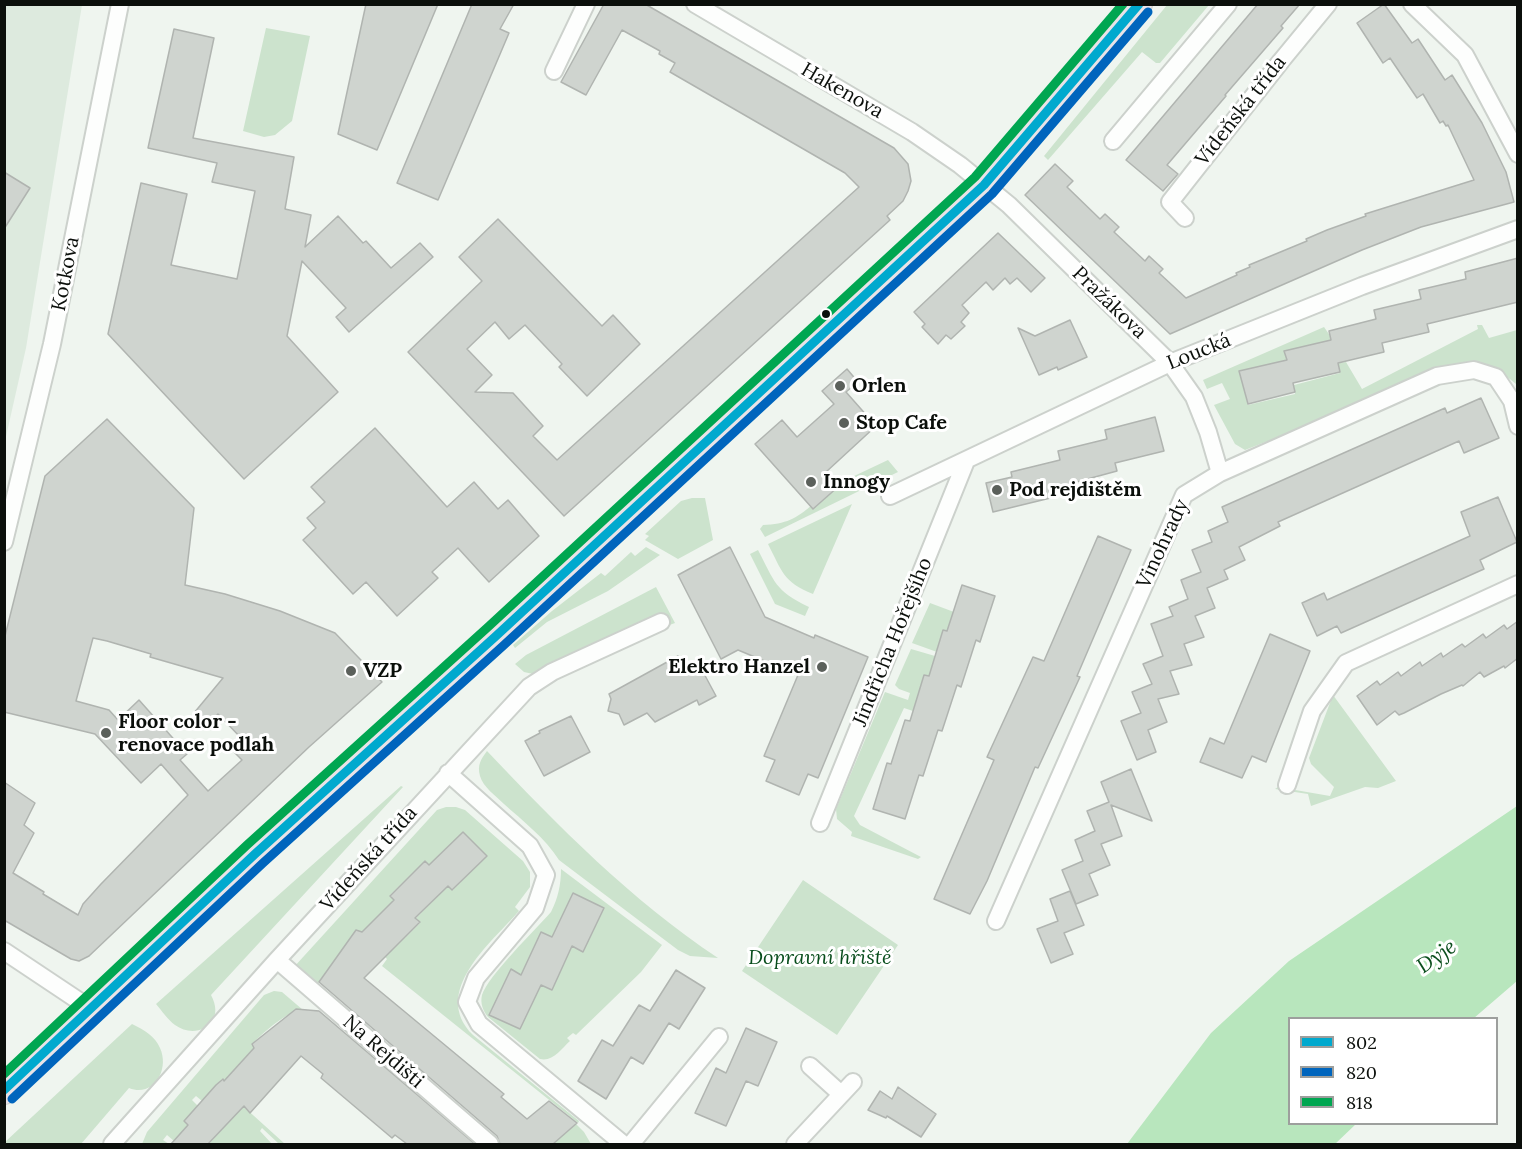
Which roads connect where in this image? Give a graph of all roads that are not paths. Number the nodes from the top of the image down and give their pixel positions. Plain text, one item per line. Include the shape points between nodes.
1 (120, 4) edge
2 (586, 4) edge
3 (695, 4) edge
4 (1138, 4) edge
5 (1228, 4) edge
6 (1328, 4) edge
7 (1412, 4) edge
8 (554, 71) dead end
9 (1113, 141) dead end
10 (1518, 154) edge
11 (984, 185) junction
12 (1185, 218) dead end
13 (1518, 229) edge
14 (1170, 363) junction
15 (1518, 426) edge
16 (966, 461) junction
17 (1220, 472) junction
18 (890, 496) dead end
19 (4, 542) edge
20 (1518, 584) edge
21 (661, 622) dead end
22 (448, 773) junction
23 (1287, 785) dead end
24 (820, 823) dead end
25 (996, 921) dead end
26 (4, 951) edge
27 (277, 960) junction
28 (91, 1009) junction
29 (719, 1037) dead end
30 (810, 1066) dead end
31 (853, 1082) dead end
32 (4, 1091) edge
33 (841, 1094) junction
34 (112, 1144) edge
35 (490, 1144) edge
36 (623, 1144) edge
37 (631, 1144) edge
38 (795, 1144) edge

1 - 19 street, Kotkova via 52,344
2 - 8 street
3 - 11 street, Hakenova via 912,132
4 - 11 main road
5 - 9 street
6 - 12 street, Vídeňská třída via 1170,202
7 - 10 street via 1465,55
11 - 14 street, Pražákova
11 - 28 main road
13 - 14 street, Loucká
14 - 16 street, Loucká
14 - 17 street, Pražákova via 1194,397
15 - 17 street, Vinohrady via 1512,401 1496,377 1464,371 1437,376
16 - 18 street, Loucká
16 - 24 street, Jindřicha Hořejšího
17 - 25 street, Vinohrady via 1184,495
20 - 23 street via 1346,663 1312,711
21 - 22 street, Vídeňská třída via 540,679
22 - 27 street, Vídeňská třída
22 - 36 street via 530,846 546,875 535,908 476,978 467,1002 479,1024
26 - 28 street
27 - 34 street, Vídeňská třída
27 - 35 street, Na Rejdišti
28 - 32 main road
29 - 37 street
30 - 33 street
31 - 33 street
33 - 38 street

